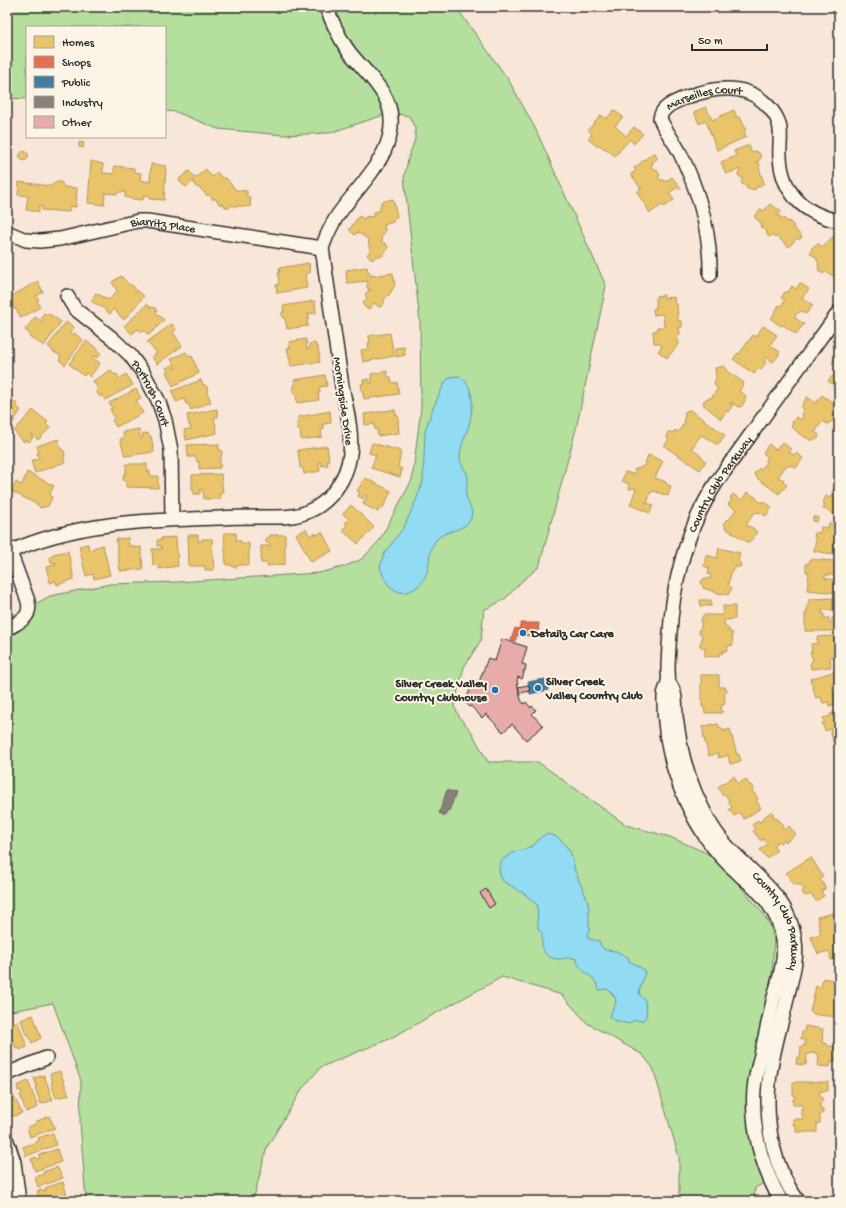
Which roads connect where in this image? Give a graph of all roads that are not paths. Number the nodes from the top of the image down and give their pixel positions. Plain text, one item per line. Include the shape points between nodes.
1 (326, 7) edge
2 (839, 221) edge
3 (7, 232) edge
4 (322, 248) junction
5 (710, 275) dead end
6 (67, 296) dead end
7 (839, 312) edge
8 (172, 519) junction
9 (8, 552) edge
10 (7, 629) edge
11 (46, 1058) dead end
12 (766, 1063) junction
13 (7, 1074) edge
14 (7, 1141) edge
15 (19, 1201) edge
16 (781, 1201) edge
17 (798, 1201) edge

1 - 4 street via 349,51 381,90 391,123 386,149 378,164 342,209
2 - 5 street, Marseilles Court via 808,210 788,188 781,162 778,123 770,108 760,98 742,90 722,89 681,100 663,110 660,119 681,156 698,199 707,238
3 - 4 street, Biarritz Place via 26,240 40,241 147,221
4 - 8 street, Morningside Drive via 351,447 340,482 321,505 298,515
6 - 8 street, Portrush Court via 75,309 130,355 158,400 170,444
7 - 12 street, Country Club Parkway via 718,480 703,505 686,545 674,589 668,683 664,695 670,756 685,784 694,817 711,843 736,872 757,882 776,918 788,965
8 - 9 street, Morningside Drive via 94,527 39,539
9 - 10 street via 30,609 25,618
11 - 13 street
12 - 16 street, Country Club Parkway via 754,1089 756,1135 764,1166
12 - 17 street, Country Club Parkway via 770,1130 774,1149 782,1172
14 - 15 street via 14,1162

